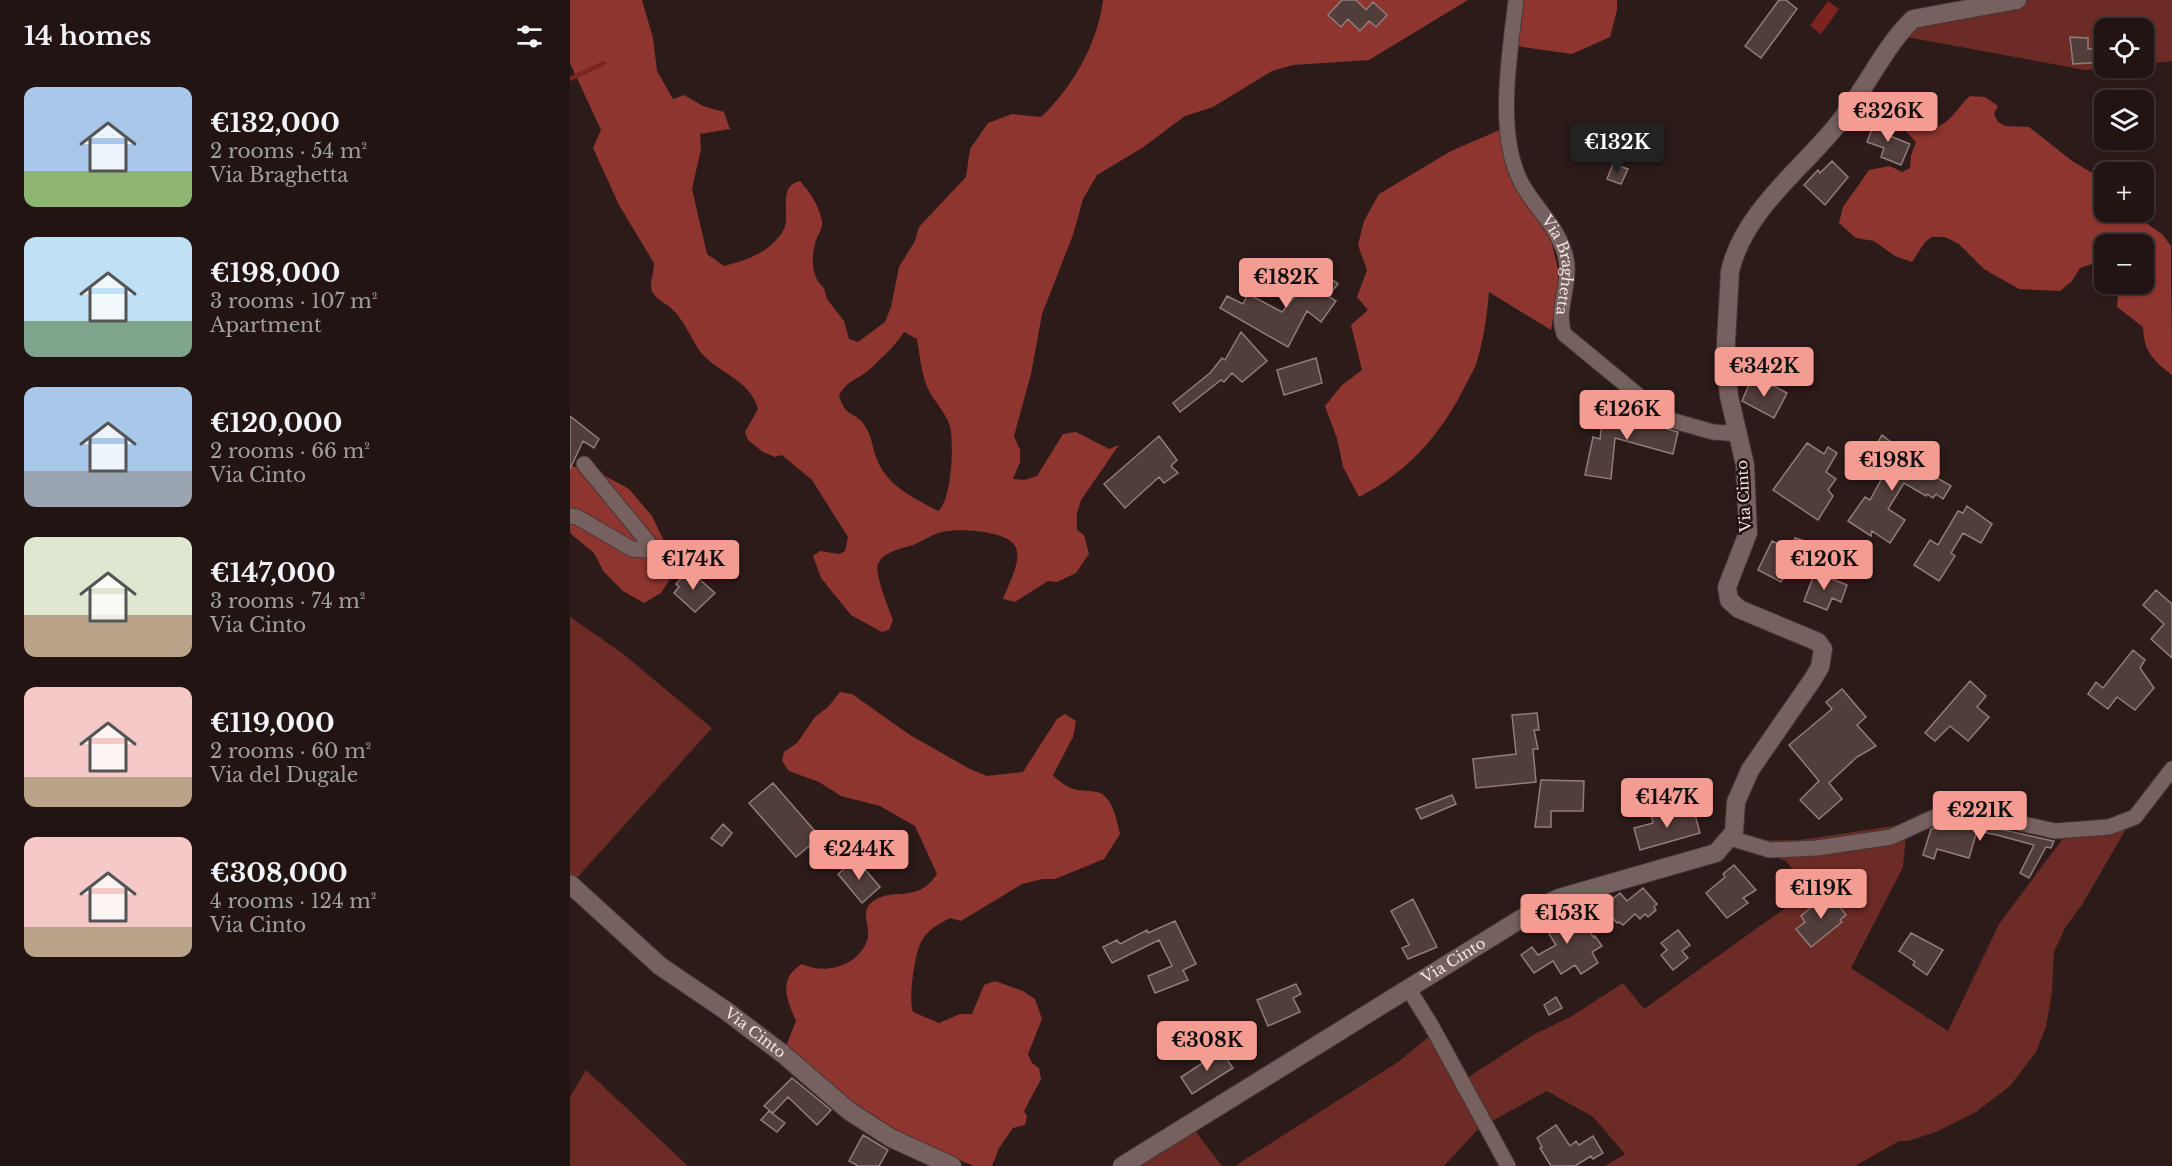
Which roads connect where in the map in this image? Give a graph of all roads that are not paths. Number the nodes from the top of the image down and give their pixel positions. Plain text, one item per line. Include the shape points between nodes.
1 (1516, 0) edge
2 (2017, 0) edge
3 (1739, 434) junction
4 (584, 464) dead end
5 (570, 516) edge
6 (2172, 769) edge
7 (1730, 838) junction
8 (570, 884) edge
9 (1408, 988) junction
10 (952, 1166) edge
11 (1122, 1166) edge
12 (1508, 1166) edge

1 - 3 street, Via Braghetta via 1506,117 1521,183 1558,234 1565,255 1568,272 1560,322 1564,334 1667,419 1713,432
2 - 3 street, Via Cinto via 1913,18 1839,124 1746,232 1730,271 1725,351 1729,396
3 - 7 street, Via Cinto via 1748,533 1727,587 1729,600 1739,609 1818,642 1823,649 1813,679 1750,770 1736,802
4 - 5 street via 648,542 645,550 632,549
6 - 7 street via 2135,817 2109,827 2055,831 1960,810 1943,813 1891,837 1817,848 1770,850
7 - 9 street, Via Cinto via 1716,853 1697,860 1559,898
8 - 10 street, Via Cinto via 660,966 767,1042 849,1111 891,1138
9 - 11 street, Via Cinto
9 - 12 street, Via Cinto

